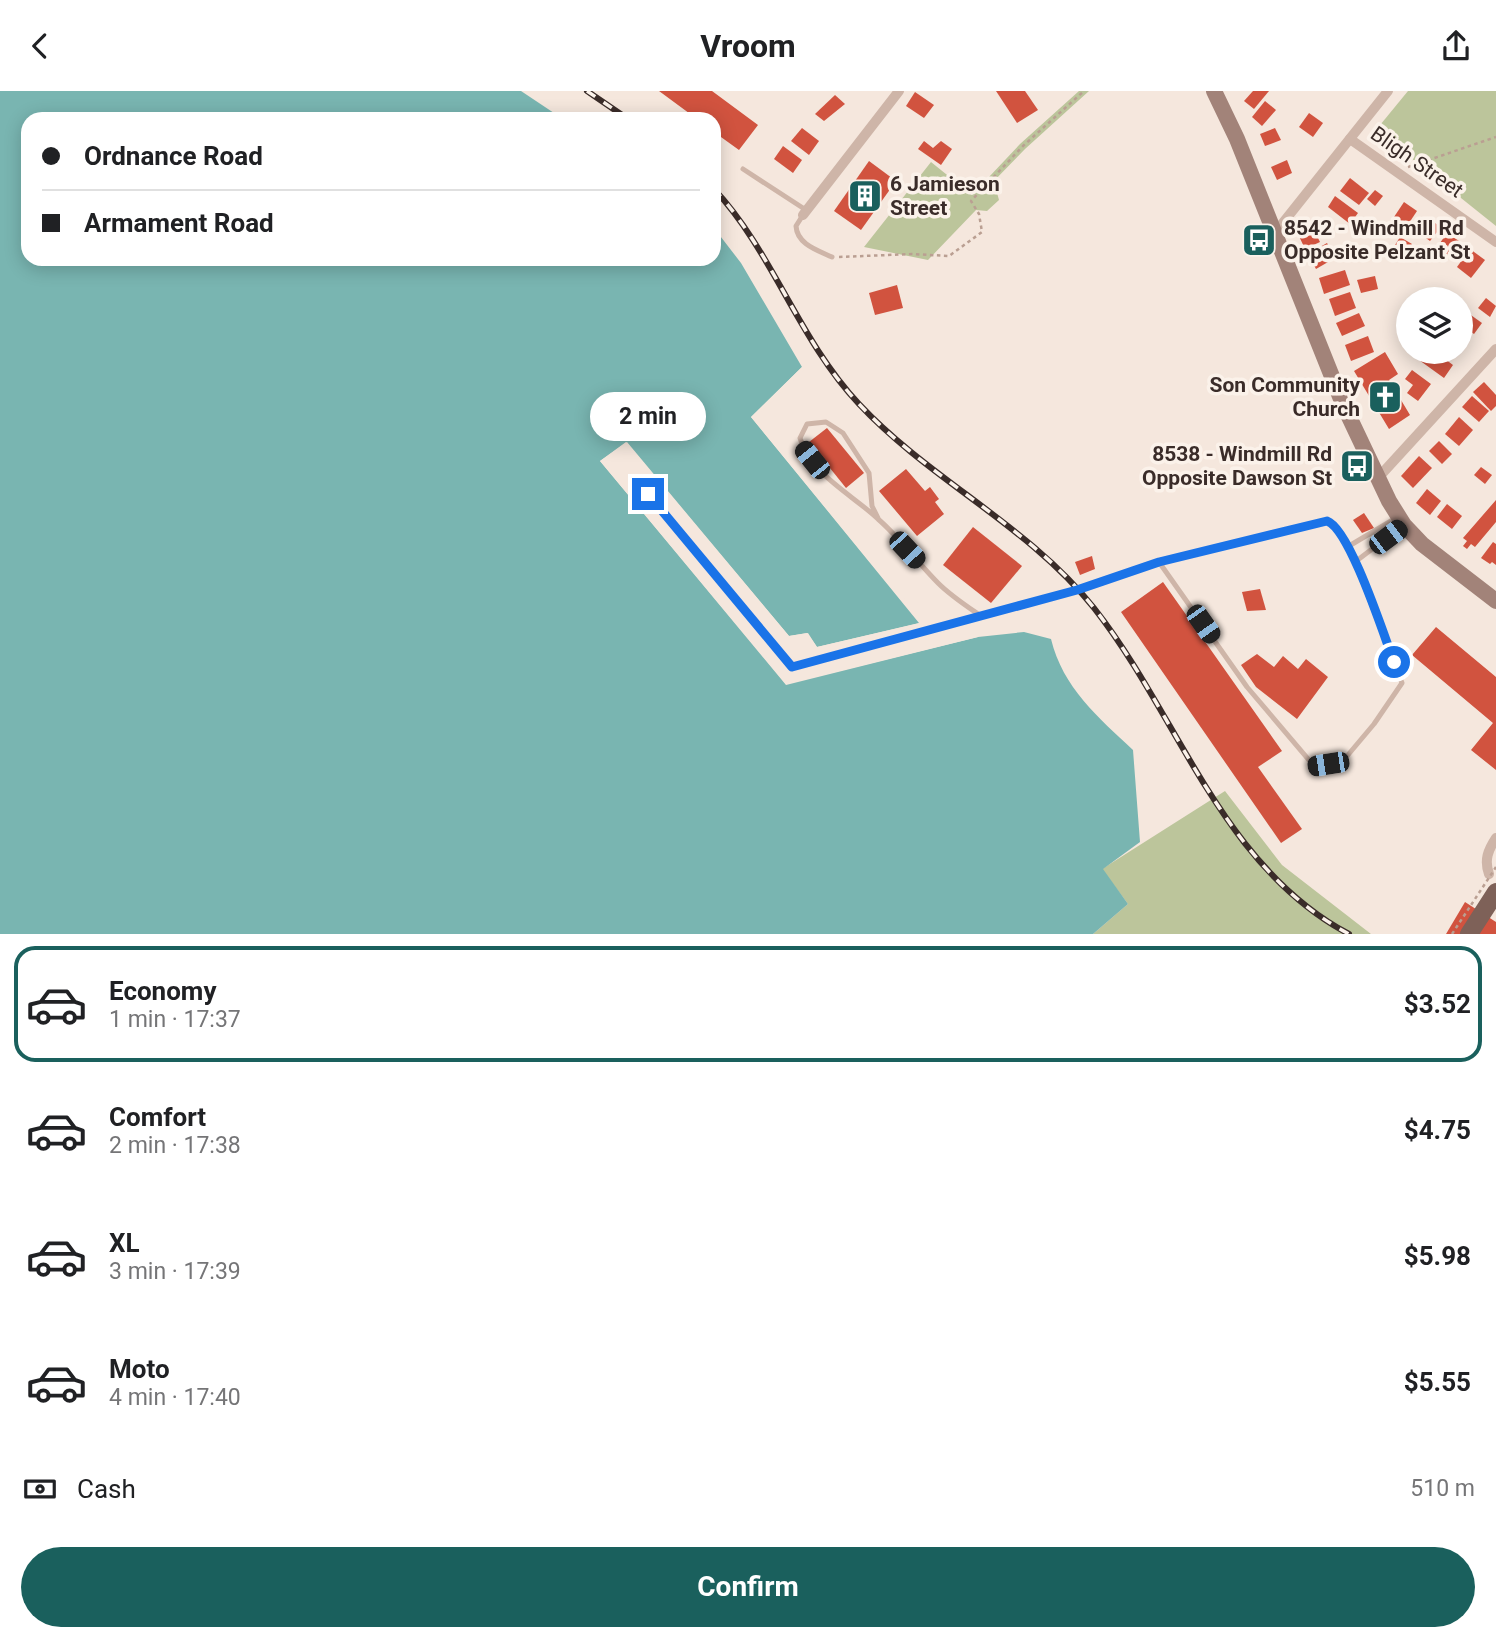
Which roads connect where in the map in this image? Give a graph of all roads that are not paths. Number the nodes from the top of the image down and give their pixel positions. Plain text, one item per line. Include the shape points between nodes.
1 (899, 91) edge
2 (1388, 91) edge
3 (1216, 92) edge
4 (1350, 139) junction
5 (743, 169) dead end
6 (805, 213) junction
7 (1275, 234) junction
8 (1496, 242) edge
9 (832, 257) road end
10 (1496, 349) edge
11 (1377, 479) junction
12 (648, 494) dead end
13 (878, 518) junction
14 (1401, 521) junction
15 (1349, 546) junction
16 (1159, 562) junction
17 (1355, 562) junction
18 (1496, 600) edge
19 (981, 616) junction
20 (1496, 838) edge
21 (1492, 871) edge
22 (1496, 892) edge
23 (1469, 934) edge

1 - 6 street
2 - 4 street
3 - 7 main road
4 - 7 street
4 - 8 street, Bligh Street
5 - 6 lane
6 - 9 lane via 796,234 806,245
7 - 11 main road
10 - 11 street
11 - 14 main road
12 - 19 lane via 792,667
13 - 13 lane via 838,489 803,449 800,438 807,424 826,422 843,433 869,473 872,506
13 - 19 lane via 937,582
14 - 15 lane
14 - 17 lane
14 - 18 main road via 1422,544
15 - 16 lane via 1327,521
15 - 17 lane
16 - 17 lane via 1247,687 1314,766 1342,762 1402,683
16 - 19 lane
20 - 21 street via 1486,862
22 - 23 main road

